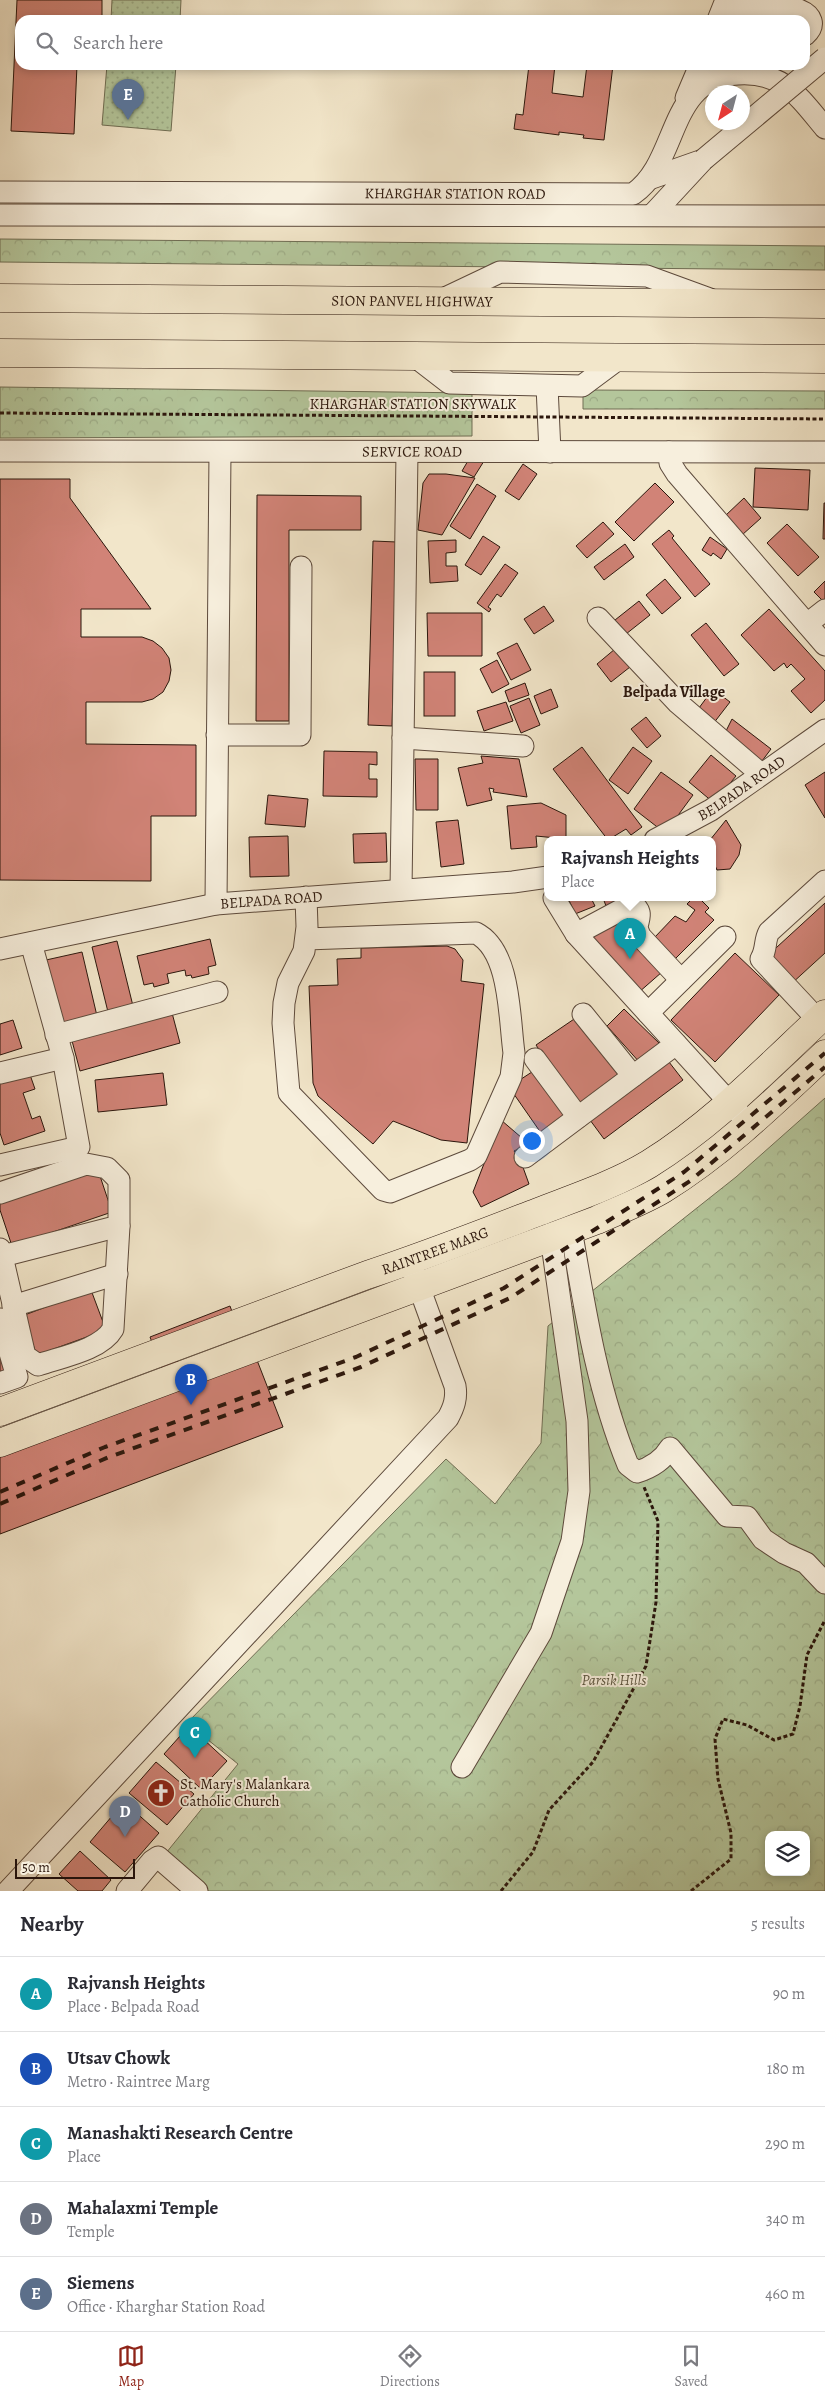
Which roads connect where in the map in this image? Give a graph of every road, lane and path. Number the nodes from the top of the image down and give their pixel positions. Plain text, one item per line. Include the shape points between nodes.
1 (720, 15) edge
2 (808, 15) edge
3 (810, 16) edge
4 (810, 29) edge
5 (825, 58) edge
6 (698, 70) edge
7 (750, 70) edge
8 (758, 70) edge
9 (683, 107) junction
10 (825, 128) edge
11 (703, 160) junction
12 (650, 179) junction
13 (0, 192) edge
14 (102, 192) junction
15 (102, 213) junction
16 (653, 214) junction
17 (0, 215) edge
18 (825, 216) edge
19 (0, 298) edge
20 (825, 304) edge
21 (0, 353) edge
22 (414, 356) junction
23 (621, 357) junction
24 (825, 359) edge
25 (547, 386) junction
26 (0, 413) edge
27 (825, 419) edge
28 (0, 452) edge
29 (220, 452) junction
30 (407, 452) junction
31 (550, 452) junction
32 (670, 452) junction
33 (825, 452) edge
34 (301, 567) dead end
35 (825, 610) edge
36 (598, 618) dead end
37 (807, 624) junction
38 (825, 645) edge
39 (825, 730) edge
40 (218, 735) junction
41 (403, 738) junction
42 (523, 746) dead end
43 (760, 774) junction
44 (662, 836) edge
45 (544, 878) edge
46 (825, 881) edge
47 (402, 890) junction
48 (306, 897) junction
49 (556, 901) edge
50 (216, 904) junction
51 (576, 934) junction
52 (725, 937) dead end
53 (306, 939) junction
54 (30, 943) junction
55 (0, 949) edge
56 (681, 980) junction
57 (217, 992) dead end
58 (583, 1014) dead end
59 (648, 1014) junction
60 (822, 1017) edge
61 (676, 1044) junction
62 (60, 1048) junction
63 (825, 1054) edge
64 (39, 1055) dead end
65 (535, 1059) dead end
66 (0, 1073) edge
67 (633, 1076) junction
68 (730, 1103) junction
69 (578, 1117) junction
70 (749, 1124) junction
71 (83, 1156) junction
72 (525, 1157) dead end
73 (2, 1160) edge
74 (0, 1193) edge
75 (119, 1226) junction
76 (561, 1233) junction
77 (1, 1252) edge
78 (410, 1261) junction
79 (117, 1274) junction
80 (420, 1288) junction
81 (7, 1312) edge
82 (0, 1383) edge
83 (0, 1412) edge
84 (0, 1443) edge
85 (637, 1472) junction
86 (825, 1583) edge
87 (825, 1620) edge
88 (462, 1767) dead end
89 (191, 1889) edge
90 (8, 1891) edge
91 (127, 1891) edge
92 (501, 1891) edge
93 (691, 1891) edge

1 - 2 street via 724,5 799,10
3 - 4 street
5 - 11 street, bridge
6 - 9 street
7 - 9 street, KHARGHAR STATION ROAD via 725,74 704,84
8 - 10 street, KHARGHAR STATION ROAD via 783,84 802,100
9 - 12 street, KHARGHAR STATION ROAD
11 - 12 street
11 - 16 street
12 - 14 street, KHARGHAR STATION ROAD via 633,194
13 - 14 street, KHARGHAR STATION ROAD
14 - 15 street
15 - 16 street, KHARGHAR STATION ROAD
15 - 17 street, KHARGHAR STATION ROAD
16 - 18 street, KHARGHAR STATION ROAD
19 - 20 main road, SION PANVEL HIGHWAY
21 - 22 main road
22 - 23 main road
22 - 25 street via 449,383
23 - 24 main road
23 - 25 street via 582,386
25 - 31 street
26 - 27 path, KHARGHAR STATION SKYWALK, bridge
28 - 29 street, SERVICE ROAD
29 - 30 street, SERVICE ROAD
29 - 40 street
30 - 31 street, SERVICE ROAD
30 - 41 street
31 - 32 street, SERVICE ROAD
32 - 33 street, SERVICE ROAD
32 - 37 street via 670,463 677,474
34 - 40 street via 300,735
35 - 37 street
36 - 43 street via 678,703
37 - 38 street
39 - 43 street, BELPADA ROAD
40 - 50 street
41 - 42 street
41 - 47 street
43 - 44 street, BELPADA ROAD via 711,810
45 - 47 street, BELPADA ROAD
46 - 60 street via 769,932 766,951 761,958
47 - 48 street, BELPADA ROAD
48 - 50 street, BELPADA ROAD
48 - 53 street
49 - 51 street
50 - 54 street, BELPADA ROAD
51 - 56 street via 632,904 640,912 637,928 640,936
51 - 59 street
52 - 56 street
53 - 53 street via 476,934 493,946 504,976 513,1064 511,1077 476,1156 390,1192 379,1187 295,1101 288,1092 284,1003 288,983 304,951
54 - 55 street, BELPADA ROAD
54 - 62 street
56 - 59 street
57 - 62 street
58 - 67 street
59 - 61 street
60 - 68 main road, RAINTREE MARG
61 - 67 street
61 - 68 street
62 - 64 street
62 - 66 street
62 - 71 street
63 - 70 main road, RAINTREE MARG
65 - 69 street
67 - 69 street
68 - 70 street
68 - 78 main road, RAINTREE MARG via 648,1165 586,1193
69 - 72 street
70 - 76 main road, RAINTREE MARG via 662,1190
71 - 73 street
71 - 74 street
71 - 75 street via 107,1168 119,1180
75 - 77 street
75 - 79 street
76 - 80 main road, RAINTREE MARG
76 - 85 street via 603,1390 628,1466
76 - 88 street via 577,1420 579,1491 572,1541 541,1633
77 - 81 street
78 - 80 street
78 - 83 main road, RAINTREE MARG
79 - 81 street
79 - 81 street via 113,1329 100,1344 38,1365 25,1356
80 - 84 main road, RAINTREE MARG
80 - 90 street via 456,1386 457,1395 448,1418
81 - 82 street via 17,1377
85 - 86 street via 650,1468 670,1448 727,1516 747,1517 763,1539 806,1563
85 - 92 path via 658,1521 656,1602 646,1666 593,1762 549,1810 533,1852
87 - 93 path via 807,1655 793,1734 774,1740 746,1724 723,1719 716,1739 718,1779 731,1833 731,1859
89 - 91 street via 158,1857

